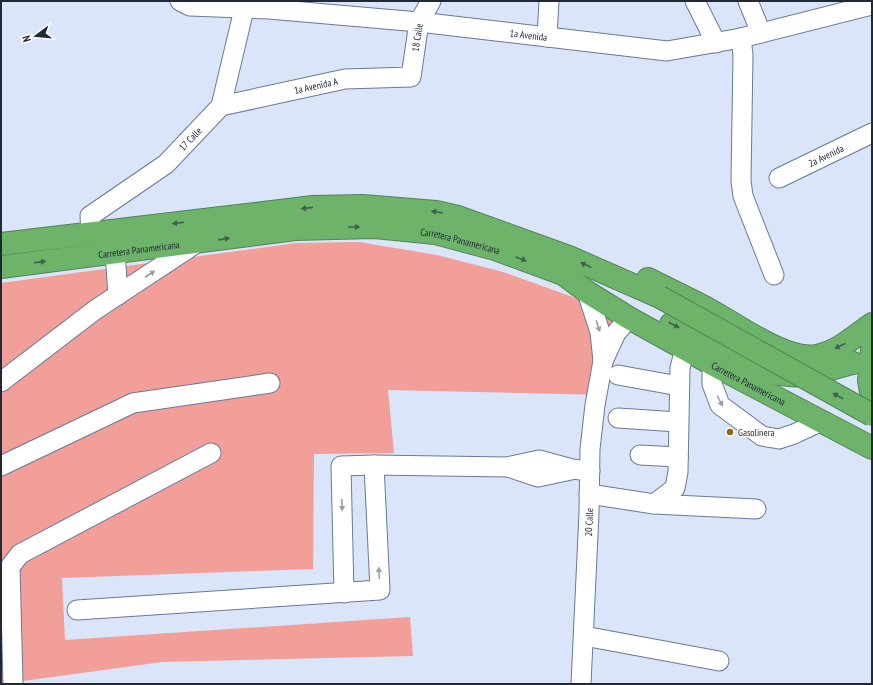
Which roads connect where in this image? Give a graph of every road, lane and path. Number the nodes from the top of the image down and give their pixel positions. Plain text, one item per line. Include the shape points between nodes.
1 (180, 1) edge
2 (431, 1) edge
3 (549, 1) edge
4 (695, 1) edge
5 (748, 1) edge
6 (245, 5) edge
7 (267, 5) edge
8 (872, 5) edge
9 (419, 22) junction
10 (761, 33) junction
11 (547, 37) junction
12 (741, 38) junction
13 (716, 43) junction
14 (411, 77) joint
15 (221, 106) junction
16 (872, 133) edge
17 (779, 178) dead end
18 (458, 217) junction
19 (90, 234) junction
20 (198, 242) junction
21 (1, 244) edge
22 (115, 252) junction
23 (1, 267) edge
24 (563, 274) junction
25 (774, 275) dead end
26 (586, 292) junction
27 (118, 295) junction
28 (629, 318) junction
29 (872, 324) edge
30 (685, 349) junction
31 (872, 349) edge
32 (603, 361) junction
33 (853, 362) dead end
34 (712, 364) junction
35 (618, 375) dead end
36 (1, 382) edge
37 (270, 383) dead end
38 (679, 386) junction
39 (872, 398) edge
40 (872, 415) edge
41 (618, 418) dead end
42 (822, 421) junction
43 (678, 422) junction
44 (872, 448) edge
45 (211, 453) dead end
46 (640, 455) dead end
47 (678, 457) junction
48 (374, 465) junction
49 (1, 466) edge
50 (581, 470) junction
51 (589, 494) junction
52 (654, 504) junction
53 (756, 509) dead end
54 (344, 593) junction
55 (77, 610) dead end
56 (584, 636) junction
57 (719, 661) dead end
58 (13, 684) edge
59 (581, 684) edge

1 - 6 street, 1a Avenida via 190,6
2 - 9 street, 18 Calle
3 - 11 street
4 - 13 street
5 - 10 street
6 - 7 street, 1a Avenida
6 - 15 street
7 - 9 street, 1a Avenida
8 - 10 street, 1a Avenida
9 - 11 street, 1a Avenida
9 - 14 street, 18 Calle
10 - 12 street, 1a Avenida
11 - 13 street, 1a Avenida via 666,51
12 - 13 street, 1a Avenida
12 - 25 street via 743,196
14 - 15 street, 1a Avenida A via 345,78
15 - 19 street, 17 Calle via 166,164 90,216
16 - 17 street, 2a Avenida
18 -> 19 highway, Carretera Panamericana via 436,212 362,206 313,207
29 -> 18 highway via 846,343 826,353 801,356 771,344 603,256 515,225
40 -> 18 highway, Carretera Panamericana, bridge via 660,297 569,257
19 - 21 highway, Carretera Panamericana
20 - 22 highway, Carretera Panamericana
20 -> 24 highway, Carretera Panamericana via 295,229 375,227 435,233 495,249
27 -> 20 street
23 -> 22 highway, Carretera Panamericana
22 - 27 street
24 - 26 highway, Carretera Panamericana
24 -> 33 highway via 603,287 745,364 767,372 811,374
26 - 28 highway, Carretera Panamericana
26 -> 32 street, 20 Calle via 600,332
27 - 36 street
28 - 30 highway, Carretera Panamericana
28 - 32 street, 20 Calle via 616,333
30 - 34 highway, Carretera Panamericana
30 - 38 street
31 - 39 highway via 869,380
32 - 50 street, 20 Calle via 594,420
34 - 42 highway, Carretera Panamericana
34 -> 42 street via 712,384 720,405 762,436 779,438
35 - 38 street
37 - 49 street via 133,402
38 - 43 street
41 - 43 street
42 - 44 highway, Carretera Panamericana
43 - 47 street
45 - 58 street via 20,554 10,567
46 - 47 street
47 - 52 street via 675,488
48 - 50 street via 507,467 538,477
48 -> 54 street via 341,466
54 -> 48 street via 380,590
50 - 51 street, 20 Calle
51 - 52 street
51 - 56 street, 20 Calle
52 - 53 street
54 - 55 street
56 - 57 street
56 - 59 street, 20 Calle

